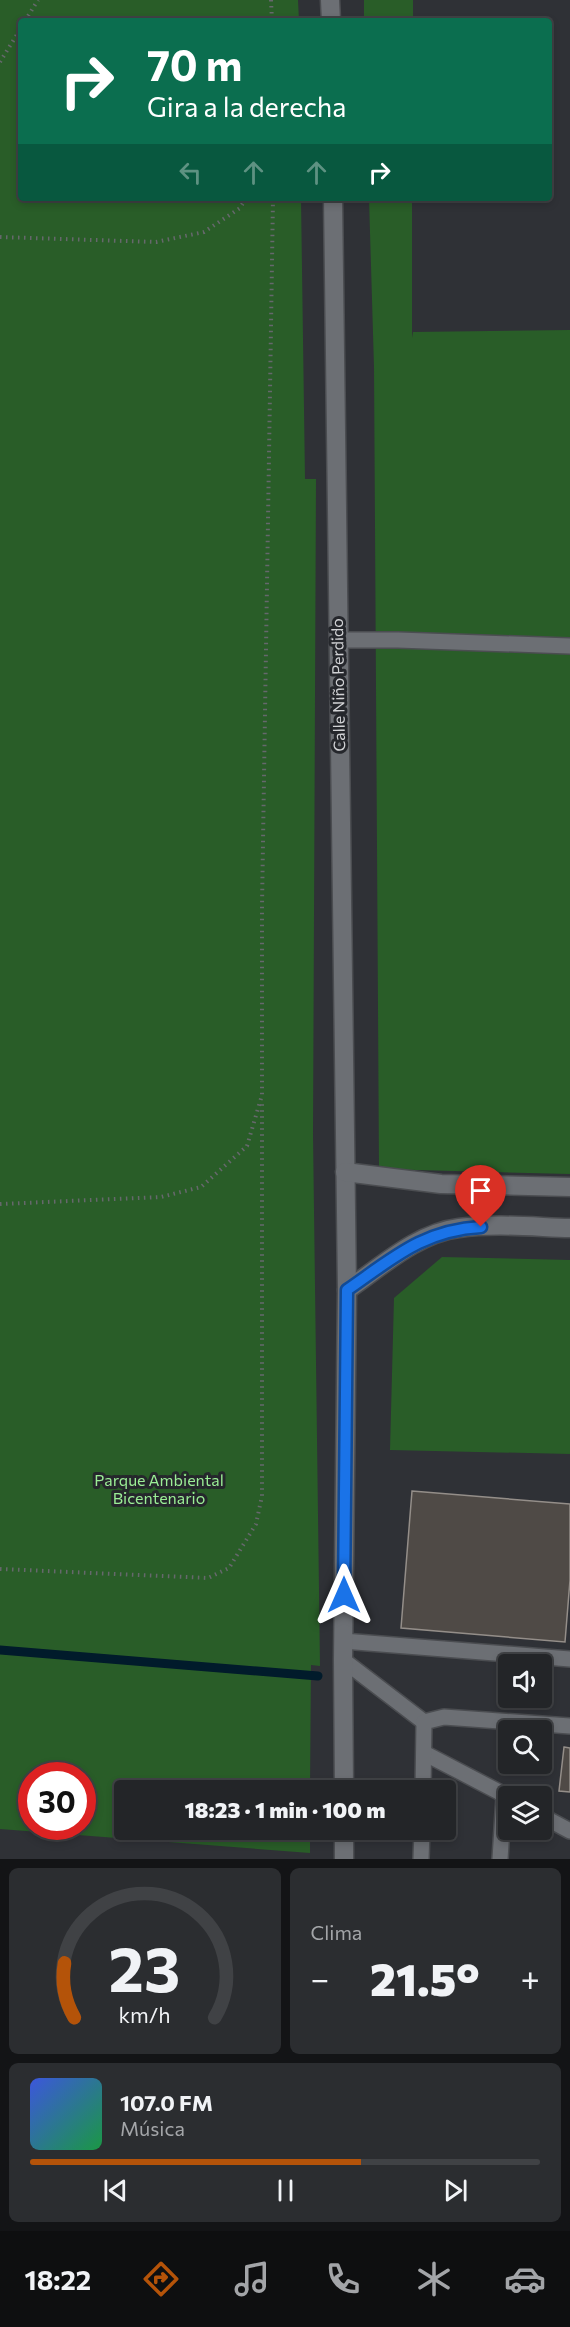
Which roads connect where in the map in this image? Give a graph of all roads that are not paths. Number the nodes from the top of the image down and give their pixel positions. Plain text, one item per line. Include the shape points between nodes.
1 (330, 0) edge
2 (330, 18) edge
3 (333, 201) edge
4 (338, 640) junction
5 (570, 646) edge
6 (345, 1172) junction
7 (570, 1187) edge
8 (570, 1228) edge
9 (347, 1290) junction
10 (343, 1641) junction
11 (570, 1659) edge
12 (343, 1660) junction
13 (424, 1722) junction
14 (570, 1726) edge
15 (424, 1754) junction
16 (344, 1780) edge
17 (423, 1780) edge
18 (498, 1791) edge
19 (552, 1821) edge
20 (570, 1831) edge
21 (344, 1840) edge
22 (422, 1840) edge
23 (502, 1840) edge
24 (344, 1859) edge
25 (421, 1859) edge
26 (500, 1859) edge

1 - 2 street
3 - 4 street, Calle Niño Perdido
4 - 5 lane
4 - 6 street, Calle Niño Perdido
6 - 7 street via 441,1184
6 - 9 street, Calle Niño Perdido
8 - 9 street via 458,1228 440,1233 405,1249
9 - 10 street, Calle Niño Perdido
10 - 11 lane
10 - 12 street, Calle Niño Perdido
12 - 13 lane
12 - 16 street, Calle Niño Perdido
13 - 14 lane via 444,1717
13 - 15 lane
15 - 17 lane
15 - 18 lane
19 - 20 lane
21 - 24 street
22 - 25 lane
23 - 26 lane

